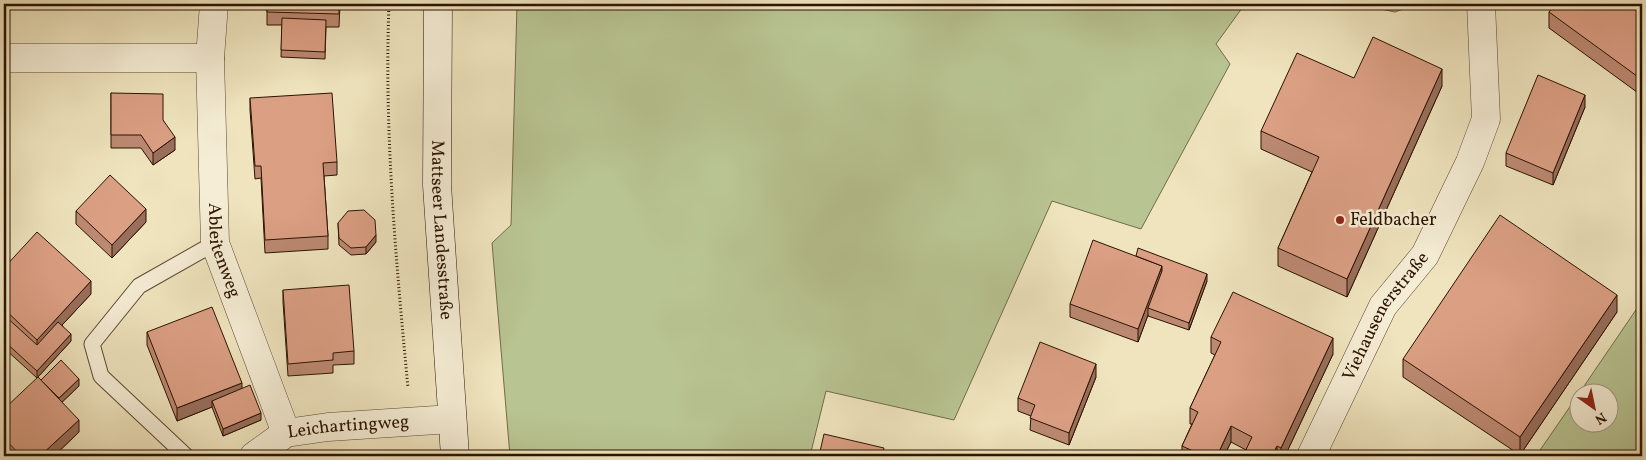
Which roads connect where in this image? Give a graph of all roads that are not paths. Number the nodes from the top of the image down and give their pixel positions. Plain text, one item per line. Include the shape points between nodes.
1 (214, 4) edge
2 (438, 4) edge
3 (1481, 4) edge
4 (4, 58) edge
5 (210, 58) junction
6 (215, 243) junction
7 (452, 419) junction
8 (286, 433) junction
9 (186, 456) edge
10 (254, 456) edge
11 (454, 456) edge
12 (1311, 456) edge

1 - 5 street, Ableitenweg
2 - 7 street, Mattseer Landesstraße via 437,185
3 - 12 street, Viehausenerstraße via 1486,119 1470,162 1425,255 1383,306
4 - 5 street
5 - 6 street, Ableitenweg
6 - 8 street, Ableitenweg
6 - 9 lane via 139,286 92,344 101,376
7 - 8 street, Leichartingweg
7 - 11 street, Mattseer Landesstraße
8 - 10 street, Leichartingweg

